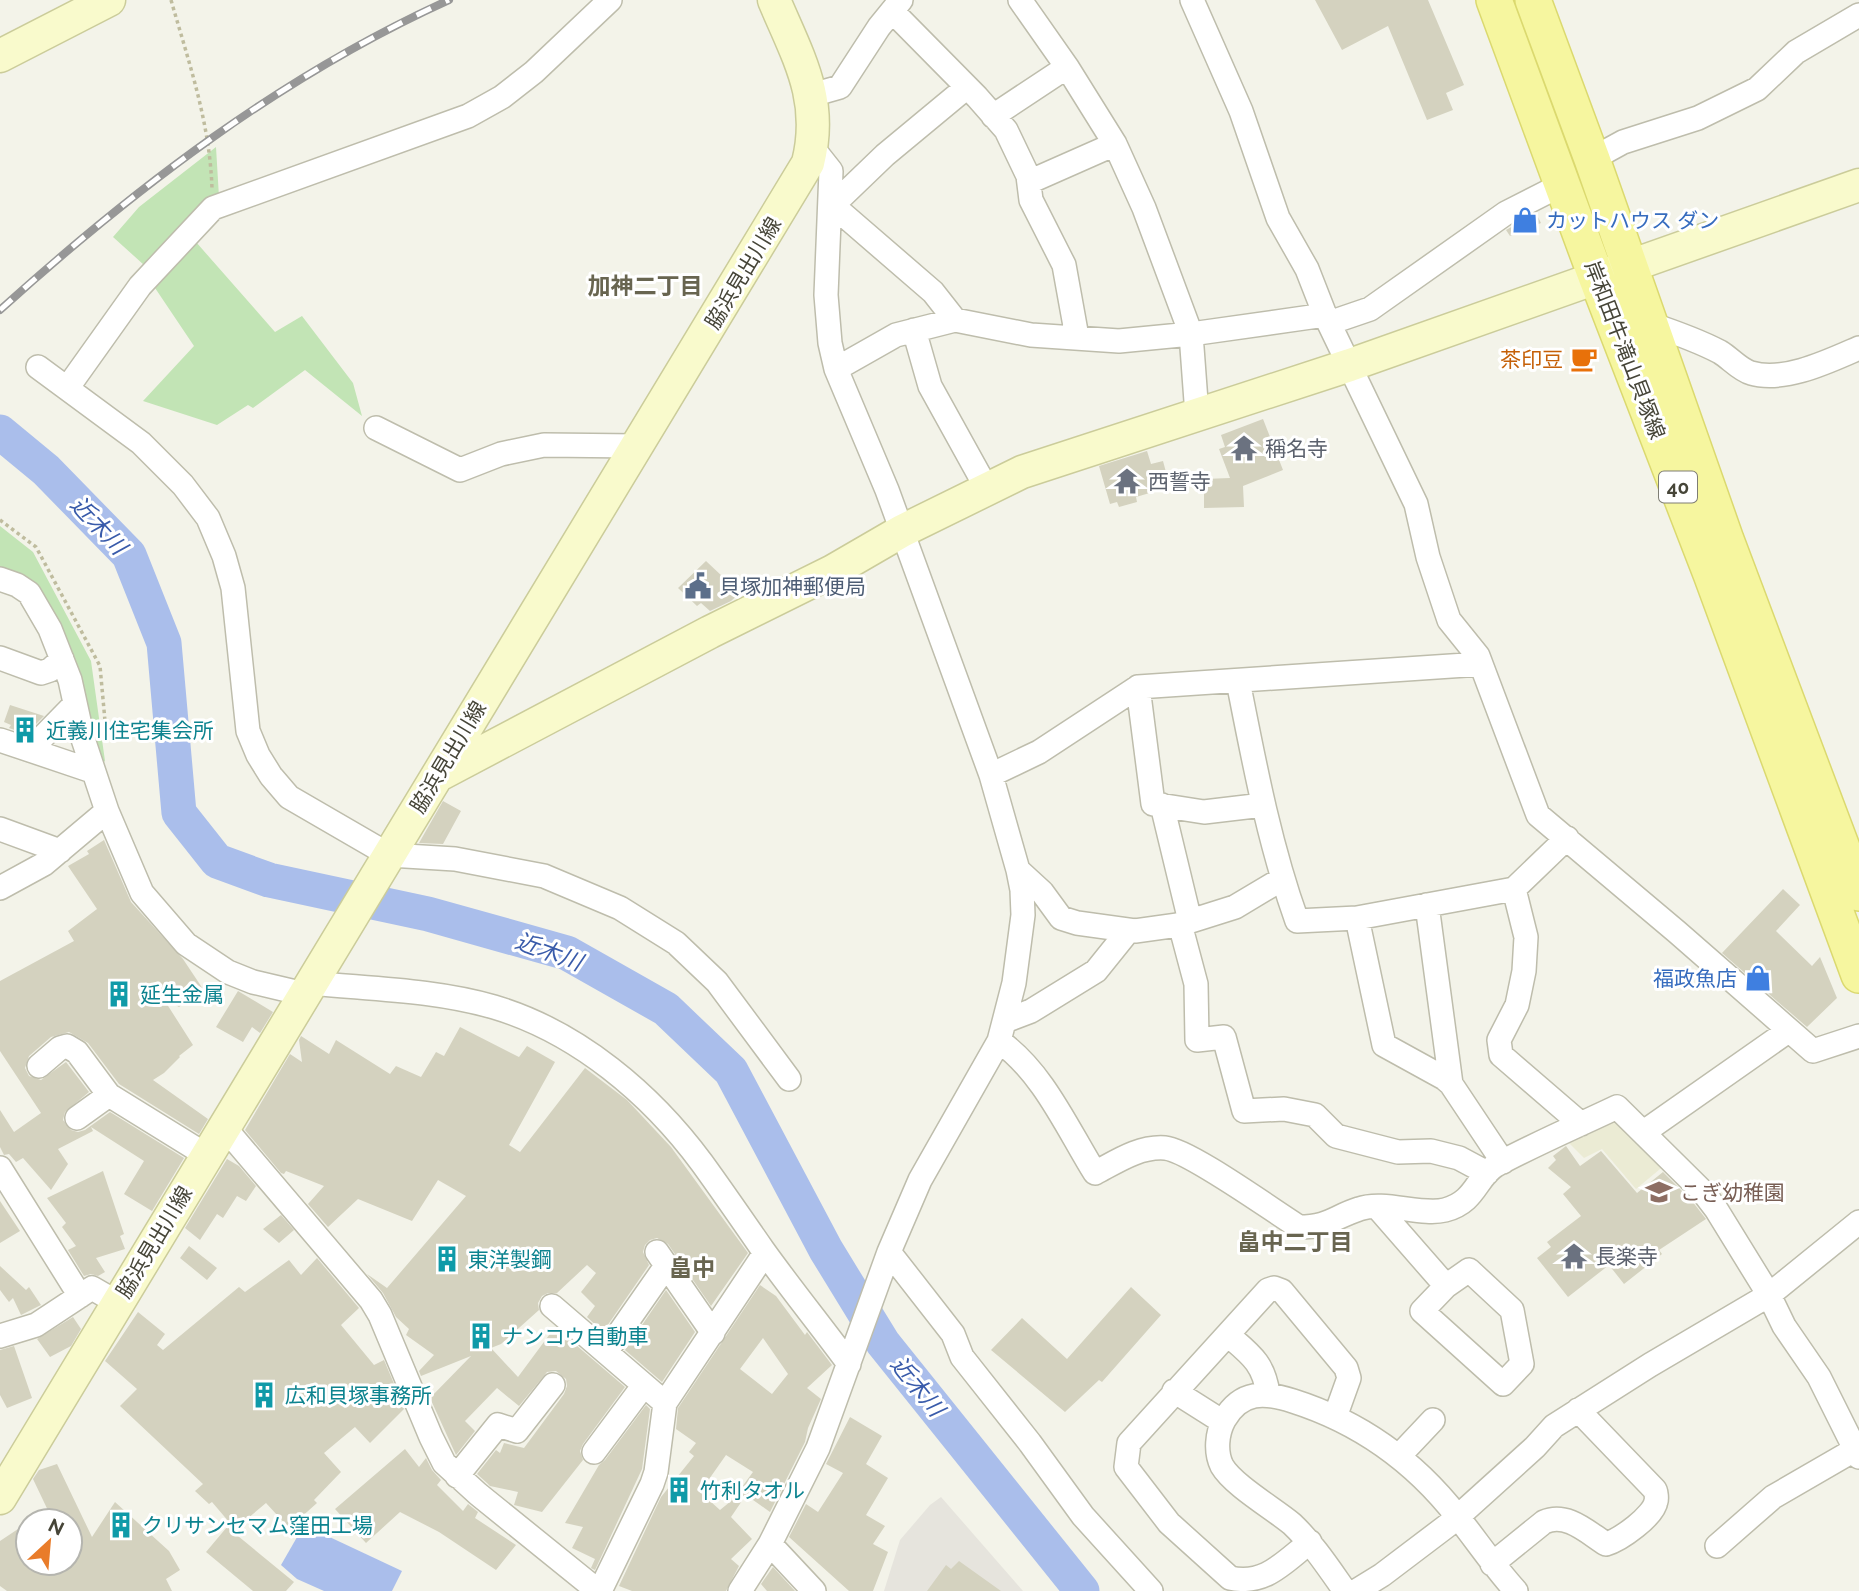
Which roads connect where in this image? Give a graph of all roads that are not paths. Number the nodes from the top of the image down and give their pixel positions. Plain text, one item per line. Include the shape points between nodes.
1 (109, 0) edge
2 (610, 0) edge
3 (774, 0) edge
4 (1020, 0) edge
5 (1192, 0) edge
6 (1494, 0) edge
7 (1533, 0) edge
8 (897, 5) edge
9 (1859, 15) edge
10 (0, 56) edge
11 (1067, 67) junction
12 (967, 87) junction
13 (812, 95) junction
14 (993, 116) junction
15 (1115, 144) junction
16 (812, 147) junction
17 (1592, 159) junction
18 (1028, 182) junction
19 (1563, 184) junction
20 (1859, 185) edge
21 (831, 204) junction
22 (1630, 268) junction
23 (1597, 279) junction
24 (1327, 319) junction
25 (955, 320) junction
26 (1650, 324) junction
27 (914, 330) junction
28 (1191, 334) junction
29 (1077, 337) junction
30 (1859, 348) edge
31 (1350, 365) junction
32 (38, 367) dead end
33 (836, 369) junction
34 (68, 387) junction
35 (1197, 415) junction
36 (376, 428) dead end
37 (638, 446) junction
38 (987, 489) junction
39 (902, 531) junction
40 (0, 579) edge
41 (0, 658) edge
42 (62, 659) junction
43 (1481, 664) junction
44 (1238, 681) junction
45 (1138, 687) junction
46 (75, 704) junction
47 (0, 740) edge
48 (30, 750) junction
49 (92, 771) junction
50 (991, 775) junction
51 (435, 777) junction
52 (1162, 805) junction
53 (1263, 805) junction
54 (107, 811) junction
55 (0, 829) edge
56 (1566, 838) junction
57 (60, 850) junction
58 (389, 855) junction
59 (1018, 870) junction
60 (1282, 879) junction
61 (0, 888) edge
62 (1514, 889) junction
63 (1859, 893) edge
64 (1427, 905) junction
65 (1357, 918) junction
66 (1185, 923) junction
67 (1129, 930) junction
68 (1859, 975) edge
69 (310, 984) junction
70 (1002, 1031) junction
71 (1788, 1031) junction
72 (1859, 1036) edge
73 (39, 1066) dead end
74 (789, 1079) dead end
75 (1451, 1084) junction
76 (109, 1095) junction
77 (77, 1118) dead end
78 (1581, 1124) junction
79 (224, 1127) junction
80 (1644, 1132) junction
81 (206, 1155) junction
82 (1495, 1168) junction
83 (9, 1173) edge
84 (1377, 1207) junction
85 (1859, 1222) edge
86 (765, 1253) junction
87 (888, 1257) junction
88 (1446, 1286) junction
89 (1769, 1295) junction
90 (80, 1296) junction
91 (118, 1303) junction
92 (552, 1306) dead end
93 (713, 1333) junction
94 (1228, 1335) junction
95 (0, 1336) edge
96 (606, 1352) junction
97 (850, 1360) junction
98 (553, 1385) dead end
99 (644, 1385) junction
100 (1174, 1391) junction
101 (1268, 1394) junction
102 (665, 1403) junction
103 (1578, 1410) junction
104 (1335, 1417) junction
105 (1433, 1420) dead end
106 (1223, 1422) junction
107 (594, 1452) dead end
108 (1857, 1453) edge
109 (1399, 1456) junction
110 (457, 1476) junction
111 (0, 1498) edge
112 (1458, 1517) junction
113 (1310, 1542) junction
114 (770, 1544) junction
115 (1717, 1546) dead end
116 (1492, 1564) junction
117 (599, 1591) edge
118 (740, 1591) edge
119 (814, 1591) edge
120 (1152, 1591) edge
121 (1345, 1591) edge
122 (1356, 1591) edge
123 (1516, 1591) edge

1 - 10 street
2 - 34 street via 534,72 468,116 213,208 140,286
3 - 13 street, 脇浜見出川線
4 - 11 street
5 - 24 street via 1241,111 1278,218 1307,269
6 - 19 main road, 岸和田牛滝山貝塚線 / 40
7 - 17 main road, 岸和田牛滝山貝塚線 / 40
8 - 12 street
8 - 13 street via 840,87
9 - 17 street via 1796,52 1757,89 1698,118 1622,142
11 - 14 street
11 - 15 street
12 - 14 street
12 - 21 street
13 - 16 street, 脇浜見出川線
14 - 18 street via 1006,130
15 - 18 street
15 - 28 street
16 - 21 street via 831,171
16 - 37 street, 脇浜見出川線 via 798,182
17 - 22 main road, 岸和田牛滝山貝塚線 / 40
18 - 29 street via 1031,200 1063,265
19 - 23 main road, 岸和田牛滝山貝塚線 / 40
19 - 24 street via 1506,213 1370,309
20 - 22 street
21 - 25 street via 933,292
21 - 33 street via 826,295
22 - 23 street
22 - 26 main road, 岸和田牛滝山貝塚線 / 40
23 - 31 street
23 - 68 main road, 岸和田牛滝山貝塚線 / 40
24 - 28 street
24 - 31 street
25 - 27 street
25 - 29 street via 1031,335
26 - 30 street via 1696,340 1748,373 1767,376 1824,364
26 - 63 main road, 岸和田牛滝山貝塚線 / 40
27 - 33 street via 896,335
27 - 38 street via 930,386
28 - 29 street via 1119,341
28 - 35 street
31 - 35 street
31 - 43 street via 1416,503 1449,620
32 - 34 street
33 - 39 street
34 - 58 street via 141,443 208,518 233,588 248,731 271,776 289,797
35 - 38 street via 1022,472
36 - 37 street via 460,470 501,454 544,445
37 - 51 street, 脇浜見出川線
38 - 39 street
39 - 50 street
39 - 51 street
40 - 42 street via 29,593
41 - 42 street via 41,673
42 - 46 street
43 - 44 street
43 - 56 street via 1538,815
44 - 45 street
44 - 53 street
45 - 50 street via 1039,752
45 - 52 street via 1153,804
46 - 48 street
46 - 49 street
47 - 48 street
48 - 49 street
49 - 54 street
50 - 59 street
51 - 58 street, 脇浜見出川線
52 - 53 street via 1204,812
52 - 66 street
53 - 60 street
54 - 57 street
54 - 69 street via 142,893 186,944 235,975
55 - 57 street
56 - 62 street
56 - 71 street
57 - 61 street
58 - 69 street, 脇浜見出川線
58 - 74 street via 455,859 544,876 620,908 676,943 717,982
59 - 67 street via 1061,918
59 - 70 street via 1023,915
60 - 65 street via 1297,921
60 - 66 street via 1235,907
62 - 64 street
62 - 78 street via 1526,937 1524,971 1517,1005 1499,1040 1501,1055
64 - 65 street
64 - 75 street
65 - 75 street via 1384,1045
66 - 67 street
66 - 82 street via 1196,984 1197,1040 1224,1037 1244,1111 1284,1109 1315,1115 1336,1136 1398,1152 1432,1151
67 - 70 street via 1097,971
69 - 79 street, 脇浜見出川線
69 - 86 street via 464,999 532,1020 563,1035 629,1084 677,1132
70 - 84 street via 1095,1173 1125,1156 1166,1148 1299,1227 1314,1227 1360,1208
70 - 87 street via 920,1180
71 - 72 street via 1813,1051
71 - 80 street
73 - 76 street via 67,1046 78,1052
75 - 82 street
76 - 77 street
76 - 81 street
78 - 80 street via 1617,1107
78 - 82 street
79 - 81 street, 脇浜見出川線
79 - 110 street via 372,1300 431,1437 444,1463
80 - 89 street via 1716,1209
81 - 91 street, 脇浜見出川線
82 - 84 street via 1462,1202 1443,1211
83 - 90 street via 47,1228
84 - 88 street
85 - 89 street
86 - 93 street
86 - 97 street
87 - 97 street
87 - 120 street via 953,1334 962,1357 1083,1516
88 - 88 street via 1468,1270 1512,1310 1522,1364 1503,1384 1422,1311
89 - 103 street
89 - 108 street via 1819,1377
90 - 91 street via 92,1288
90 - 95 street via 36,1325
91 - 111 street, 脇浜見出川線
92 - 96 street
93 - 96 street via 661,1259
93 - 102 street
94 - 100 street
94 - 101 street via 1260,1364
94 - 104 street via 1268,1290 1282,1290 1346,1368 1349,1378
96 - 99 street
97 - 114 street via 818,1448
98 - 110 street via 524,1436 498,1425
99 - 102 street
99 - 107 street
100 - 106 street
100 - 113 street via 1129,1443 1126,1458 1126,1467 1170,1523 1230,1578 1241,1580 1264,1578
101 - 104 street
101 - 106 street via 1242,1400
102 - 117 street via 652,1484
103 - 112 street via 1554,1426
103 - 116 street via 1656,1490 1657,1501 1619,1540 1606,1544 1565,1518 1554,1517
104 - 109 street
105 - 109 street
106 - 113 street via 1217,1449 1222,1466
108 - 115 street via 1773,1497
109 - 112 street
110 - 117 street
112 - 116 street
112 - 122 street
113 - 121 street
114 - 118 street
114 - 119 street
116 - 123 street

